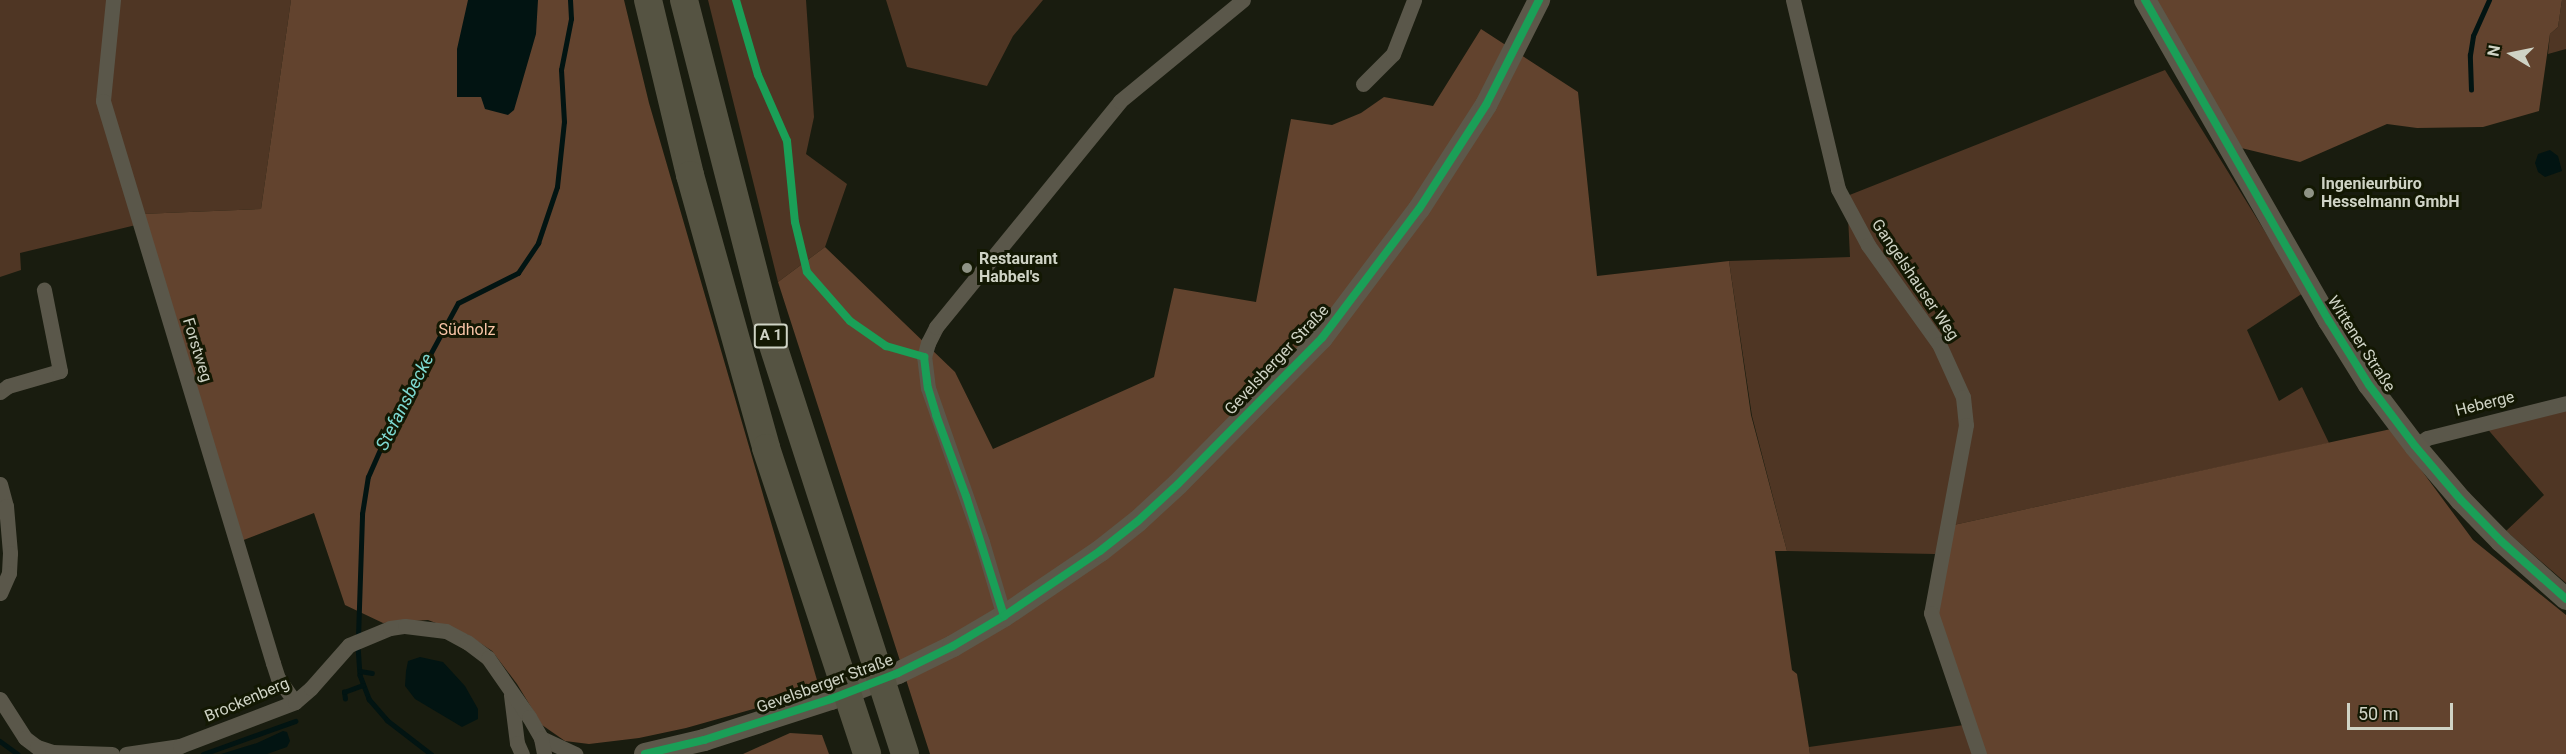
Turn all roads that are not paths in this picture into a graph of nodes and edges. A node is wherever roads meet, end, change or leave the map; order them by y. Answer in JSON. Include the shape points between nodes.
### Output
{"nodes":[{"id":1,"x":113,"y":0,"type":"edge"},
{"id":2,"x":648,"y":0,"type":"edge"},
{"id":3,"x":684,"y":0,"type":"edge"},
{"id":4,"x":1243,"y":0,"type":"edge"},
{"id":5,"x":1413,"y":0,"type":"edge"},
{"id":6,"x":1539,"y":0,"type":"edge"},
{"id":7,"x":1793,"y":0,"type":"edge"},
{"id":8,"x":2145,"y":0,"type":"edge"},
{"id":9,"x":1363,"y":84,"type":"dead end"},
{"id":10,"x":44,"y":290,"type":"dead end"},
{"id":11,"x":0,"y":392,"type":"edge"},
{"id":12,"x":2566,"y":403,"type":"edge"},
{"id":13,"x":2415,"y":446,"type":"junction"},
{"id":14,"x":0,"y":484,"type":"edge"},
{"id":15,"x":0,"y":593,"type":"edge"},
{"id":16,"x":2566,"y":599,"type":"edge"},
{"id":17,"x":1004,"y":616,"type":"junction"},
{"id":18,"x":511,"y":692,"type":"junction"},
{"id":19,"x":0,"y":699,"type":"edge"},
{"id":20,"x":294,"y":702,"type":"junction"},
{"id":21,"x":541,"y":738,"type":"junction"},
{"id":22,"x":111,"y":754,"type":"edge"},
{"id":23,"x":126,"y":754,"type":"edge"},
{"id":24,"x":522,"y":754,"type":"edge"},
{"id":25,"x":544,"y":754,"type":"edge"},
{"id":26,"x":575,"y":754,"type":"edge"},
{"id":27,"x":645,"y":754,"type":"edge"},
{"id":28,"x":867,"y":754,"type":"edge"},
{"id":29,"x":905,"y":754,"type":"edge"},
{"id":30,"x":1979,"y":754,"type":"edge"}],
"edges":[{"from":1,"to":20,"type":"street","name":"Forstweg","via":[[103,101],[273,663]]},
{"from":2,"to":28,"type":"highway","number":"A 1","via":[[724,301],[766,448]]},
{"from":3,"to":29,"type":"highway","number":"A 1","via":[[771,336]]},
{"from":4,"to":17,"type":"street","via":[[1120,102],[936,327],[928,343],[924,357],[928,388]]},
{"from":5,"to":9,"type":"street","via":[[1393,54]]},
{"from":6,"to":17,"type":"main road","name":"Gevelsberger Straße","via":[[1486,105],[1419,209],[1322,338],[1138,521]]},
{"from":7,"to":30,"type":"street","name":"Gangelshauser Weg","via":[[1838,189],[1868,245],[1939,344],[1963,397],[1966,425],[1931,613]]},
{"from":8,"to":13,"type":"main road","name":"Wittener Straße","via":[[2349,355]]},
{"from":10,"to":11,"type":"street","via":[[60,370]]},
{"from":12,"to":13,"type":"street","name":"Heberge","via":[[2427,438]]},
{"from":13,"to":16,"type":"main road","name":"Wittener Straße","via":[[2501,541]]},
{"from":14,"to":15,"type":"street","via":[[10,553],[9,573]]},
{"from":17,"to":27,"type":"main road","name":"Gevelsberger Straße","via":[[898,673],[831,699],[704,740]]},
{"from":18,"to":20,"type":"street","name":"Brockenberg","via":[[488,658],[467,642],[446,632],[405,626],[366,636],[349,645]]},
{"from":18,"to":21,"type":"street","name":"Brockenberg"},
{"from":18,"to":24,"type":"street","name":"Brockenberg","via":[[517,743]]},
{"from":19,"to":22,"type":"street","via":[[25,738],[37,747],[52,752]]},
{"from":20,"to":23,"type":"street","name":"Brockenberg","via":[[180,746]]},
{"from":21,"to":25,"type":"street","name":"Brockenberg"},
{"from":21,"to":26,"type":"street"}]}
